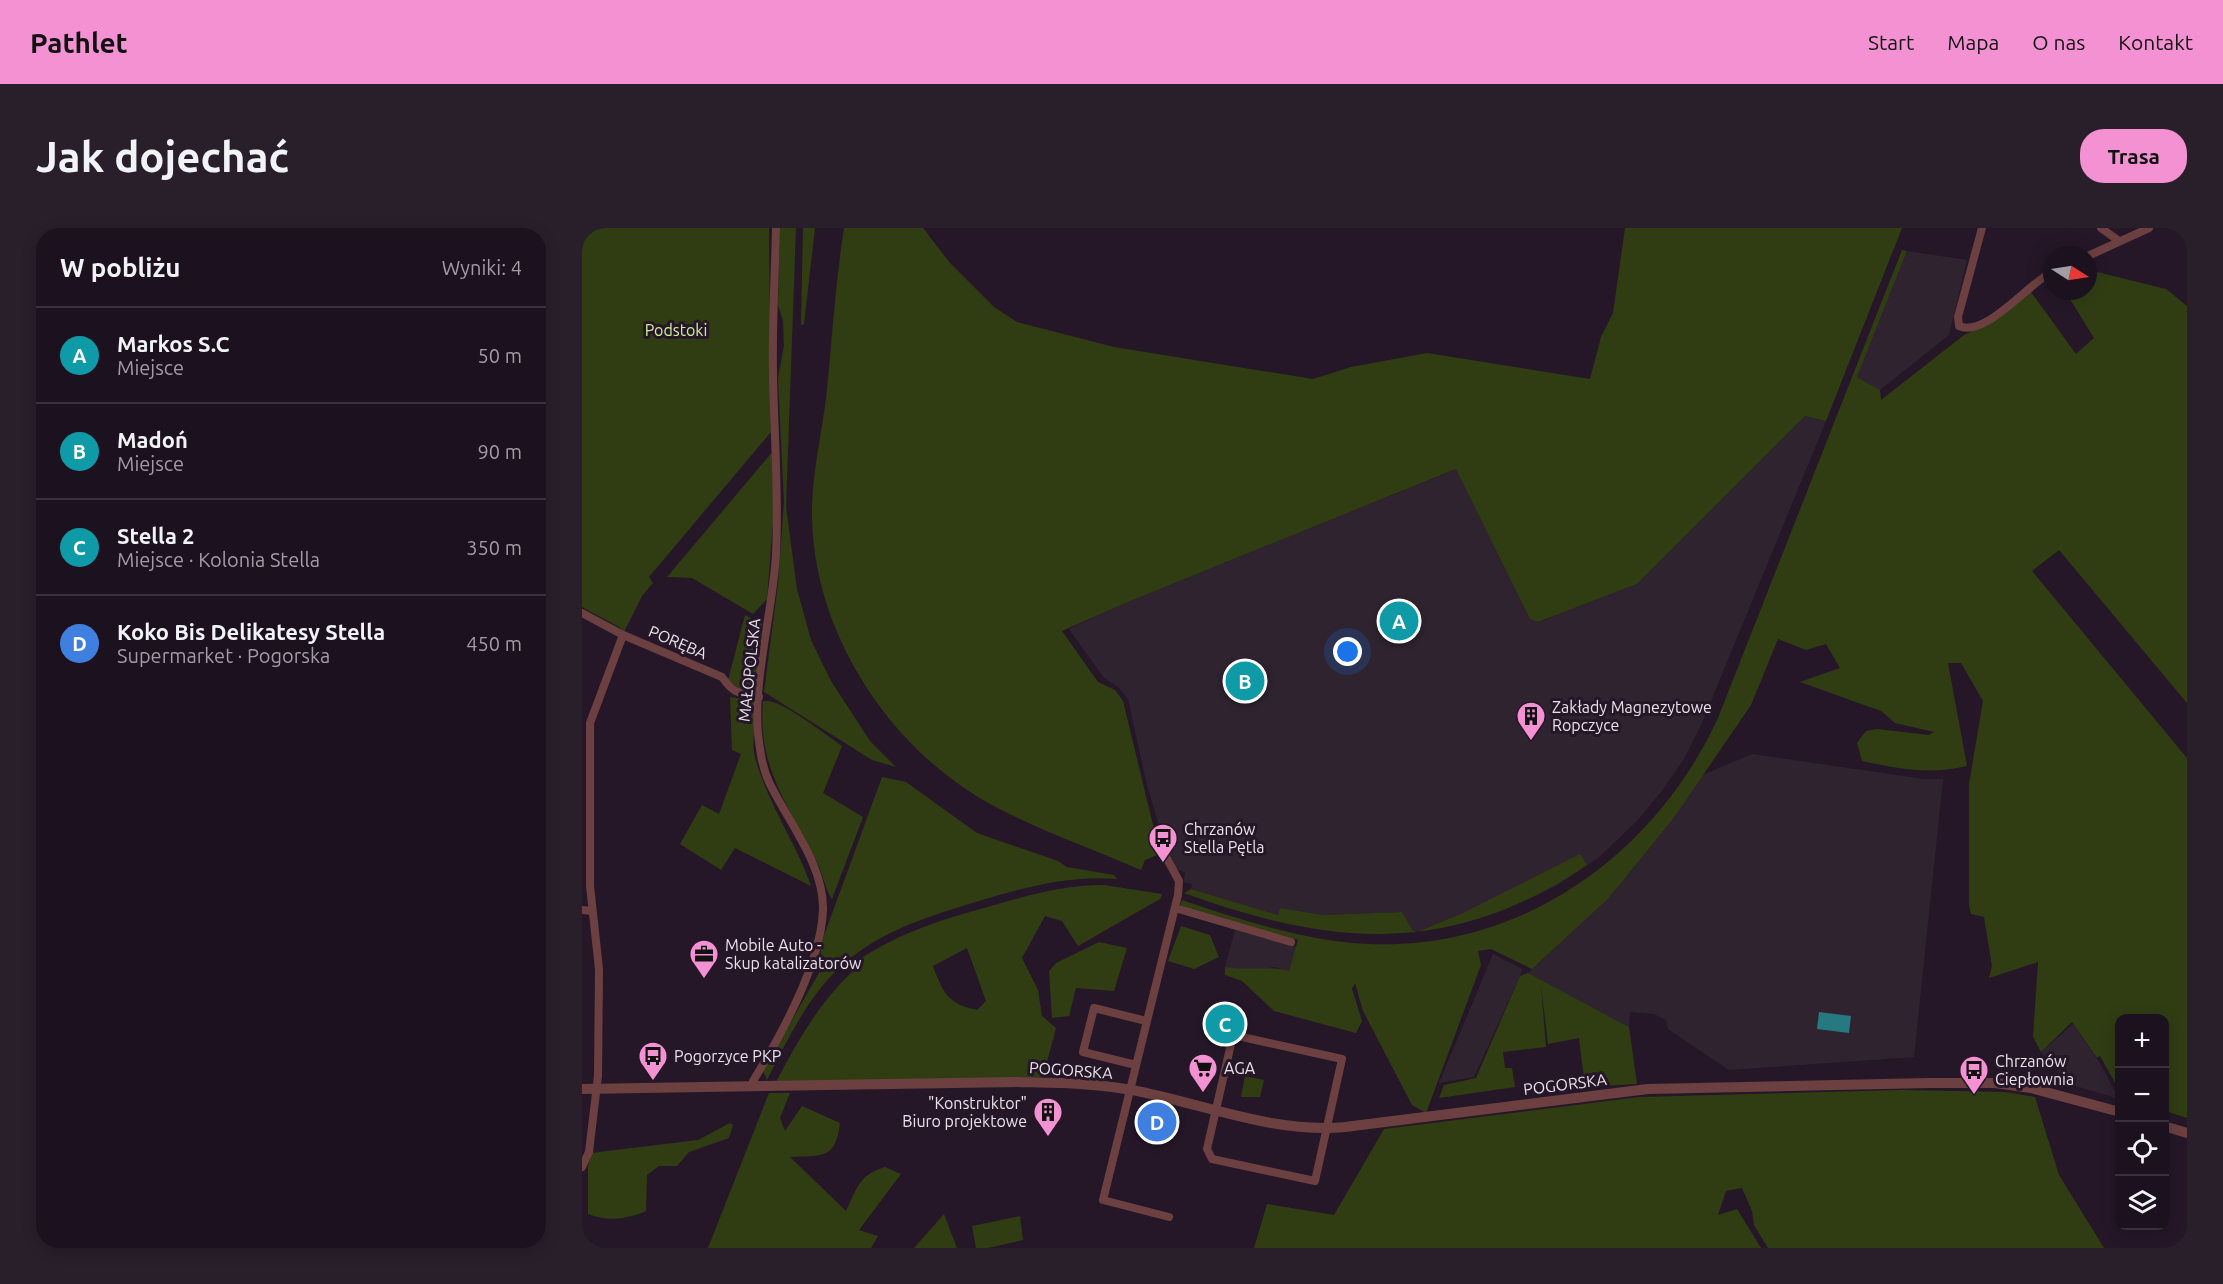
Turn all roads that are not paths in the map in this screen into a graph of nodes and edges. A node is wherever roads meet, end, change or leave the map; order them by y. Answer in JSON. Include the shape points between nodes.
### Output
{"nodes":[{"id":1,"x":776,"y":228,"type":"edge"},
{"id":2,"x":1982,"y":228,"type":"edge"},
{"id":3,"x":2101,"y":228,"type":"edge"},
{"id":4,"x":2149,"y":228,"type":"edge"},
{"id":5,"x":2119,"y":241,"type":"junction"},
{"id":6,"x":2097,"y":252,"type":"edge"},
{"id":7,"x":2043,"y":279,"type":"edge"},
{"id":8,"x":582,"y":613,"type":"edge"},
{"id":9,"x":623,"y":634,"type":"junction"},
{"id":10,"x":759,"y":697,"type":"junction"},
{"id":11,"x":1166,"y":857,"type":"dead end"},
{"id":12,"x":1175,"y":908,"type":"junction"},
{"id":13,"x":582,"y":910,"type":"edge"},
{"id":14,"x":592,"y":911,"type":"junction"},
{"id":15,"x":1291,"y":942,"type":"dead end"},
{"id":16,"x":1146,"y":1022,"type":"junction"},
{"id":17,"x":1136,"y":1065,"type":"junction"},
{"id":18,"x":753,"y":1087,"type":"junction"},
{"id":19,"x":582,"y":1089,"type":"edge"},
{"id":20,"x":595,"y":1089,"type":"junction"},
{"id":21,"x":1131,"y":1090,"type":"junction"},
{"id":22,"x":1217,"y":1109,"type":"junction"},
{"id":23,"x":2115,"y":1111,"type":"edge"},
{"id":24,"x":2169,"y":1128,"type":"edge"},
{"id":25,"x":1326,"y":1129,"type":"junction"},
{"id":26,"x":2187,"y":1133,"type":"edge"},
{"id":27,"x":582,"y":1167,"type":"edge"},
{"id":28,"x":1169,"y":1216,"type":"dead end"}],
"edges":[{"from":1,"to":10,"type":"street","name":"MAŁOPOLSKA","via":[[773,374],[778,503],[775,582]]},
{"from":2,"to":7,"type":"street","via":[[1958,316],[1959,326],[1982,323]]},
{"from":3,"to":5,"type":"street"},
{"from":4,"to":5,"type":"street"},
{"from":5,"to":6,"type":"street"},
{"from":8,"to":9,"type":"street","name":"PORĘBA"},
{"from":9,"to":10,"type":"street","name":"PORĘBA","via":[[722,677],[736,693]]},
{"from":9,"to":14,"type":"street","via":[[590,723]]},
{"from":10,"to":18,"type":"street","name":"MAŁOPOLSKA","via":[[758,730],[766,772],[816,871],[823,913],[805,981]]},
{"from":11,"to":12,"type":"street","via":[[1179,881]]},
{"from":12,"to":15,"type":"street"},
{"from":12,"to":16,"type":"street"},
{"from":13,"to":14,"type":"street"},
{"from":14,"to":20,"type":"street","via":[[599,969]]},
{"from":16,"to":17,"type":"street"},
{"from":16,"to":17,"type":"street","via":[[1094,1008],[1083,1052]]},
{"from":17,"to":21,"type":"street"},
{"from":18,"to":20,"type":"street","name":"POGORSKA"},
{"from":18,"to":21,"type":"street","name":"POGORSKA","via":[[1017,1082]]},
{"from":19,"to":20,"type":"street","name":"POGORSKA"},
{"from":20,"to":27,"type":"street","via":[[589,1152]]},
{"from":21,"to":22,"type":"street","name":"POGORSKA"},
{"from":21,"to":28,"type":"street","via":[[1103,1200]]},
{"from":22,"to":25,"type":"street","name":"POGORSKA","via":[[1307,1129]]},
{"from":22,"to":25,"type":"street","via":[[1207,1149],[1212,1159],[1315,1181]]},
{"from":22,"to":25,"type":"street","via":[[1233,1035],[1342,1059]]},
{"from":23,"to":25,"type":"street","name":"POGORSKA","via":[[2045,1090],[1995,1083],[1942,1082],[1648,1089]]},
{"from":24,"to":26,"type":"street"}]}
